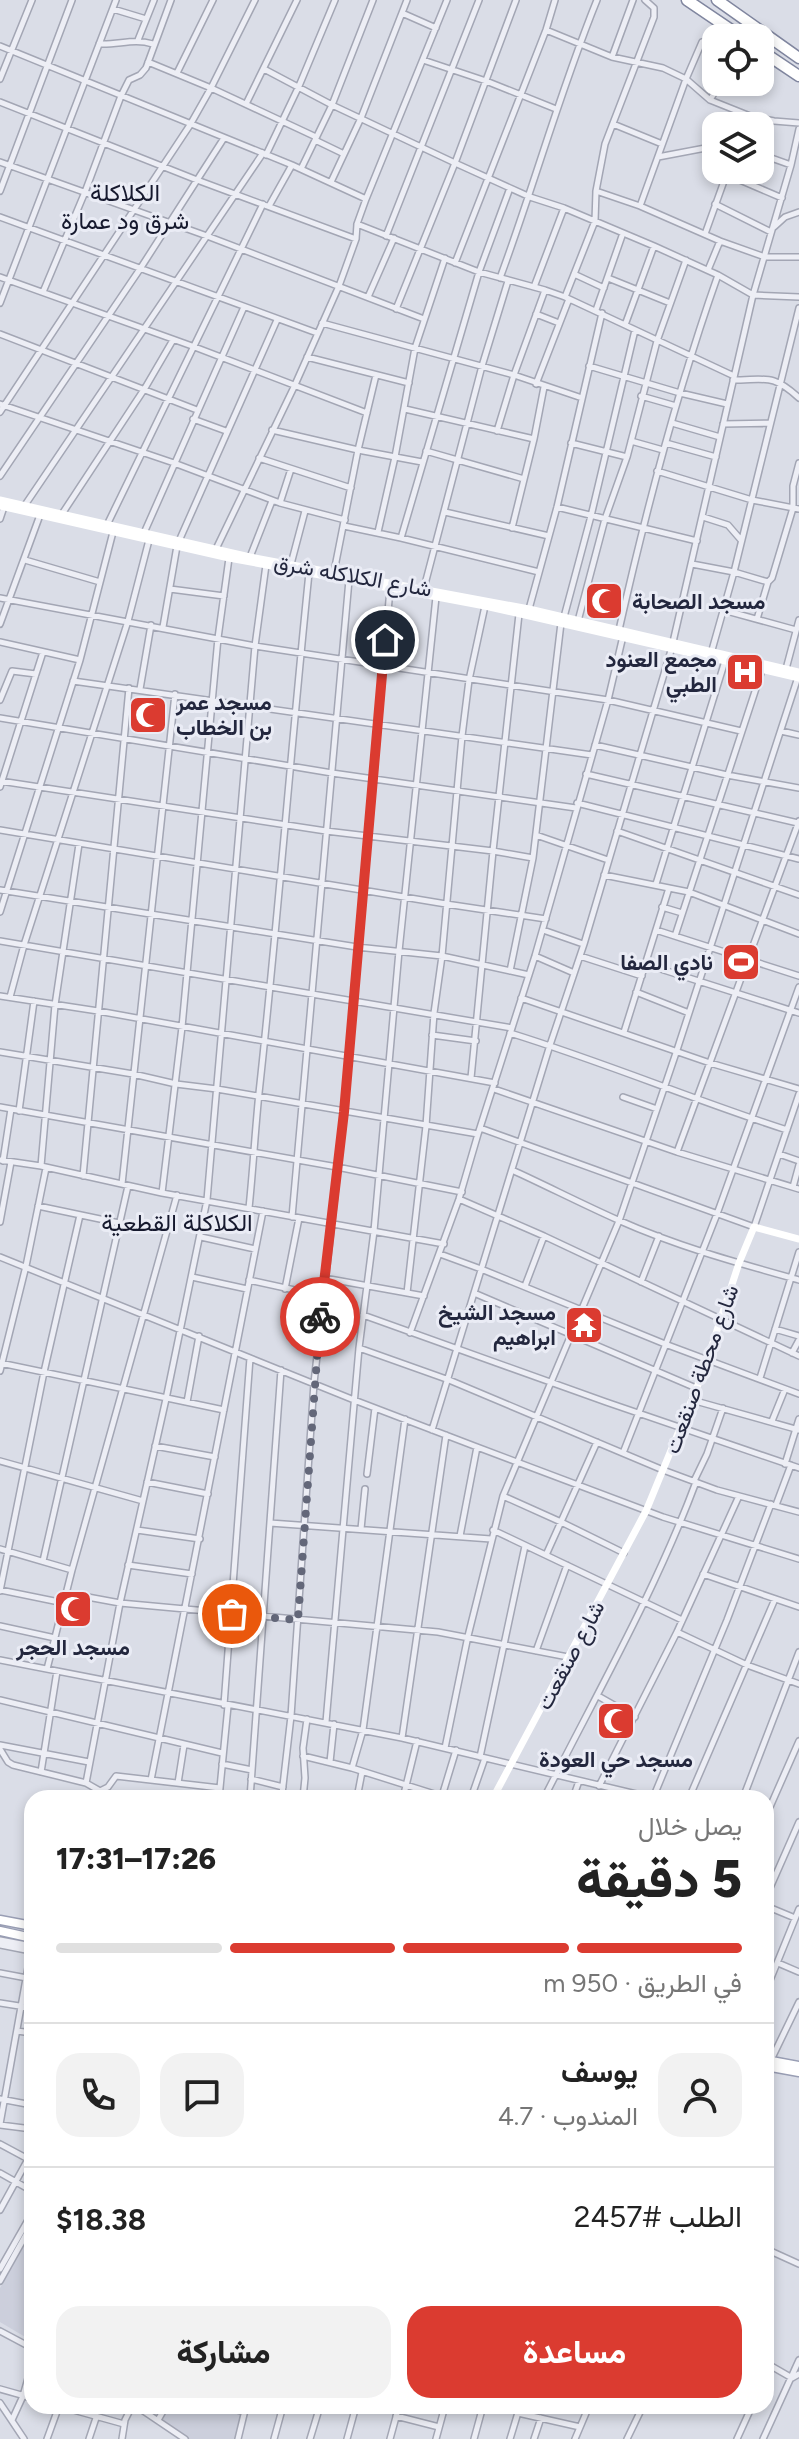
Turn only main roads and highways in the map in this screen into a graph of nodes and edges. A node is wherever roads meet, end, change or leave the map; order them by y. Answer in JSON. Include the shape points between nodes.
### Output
{"nodes":[{"id":1,"x":687,"y":0,"type":"edge"},
{"id":2,"x":717,"y":0,"type":"edge"},
{"id":3,"x":722,"y":24,"type":"edge"},
{"id":4,"x":799,"y":58,"type":"edge"},
{"id":5,"x":774,"y":59,"type":"edge"},
{"id":6,"x":799,"y":76,"type":"edge"},
{"id":7,"x":0,"y":1920,"type":"edge"},
{"id":8,"x":24,"y":1924,"type":"edge"},
{"id":9,"x":0,"y":1931,"type":"edge"},
{"id":10,"x":24,"y":1936,"type":"edge"},
{"id":11,"x":774,"y":2064,"type":"edge"},
{"id":12,"x":799,"y":2069,"type":"edge"}],
"edges":[{"from":1,"to":3,"type":"highway"},
{"from":2,"to":4,"type":"highway"},
{"from":5,"to":6,"type":"highway"},
{"from":7,"to":8,"type":"main road"},
{"from":9,"to":10,"type":"main road"},
{"from":11,"to":12,"type":"main road"}]}
